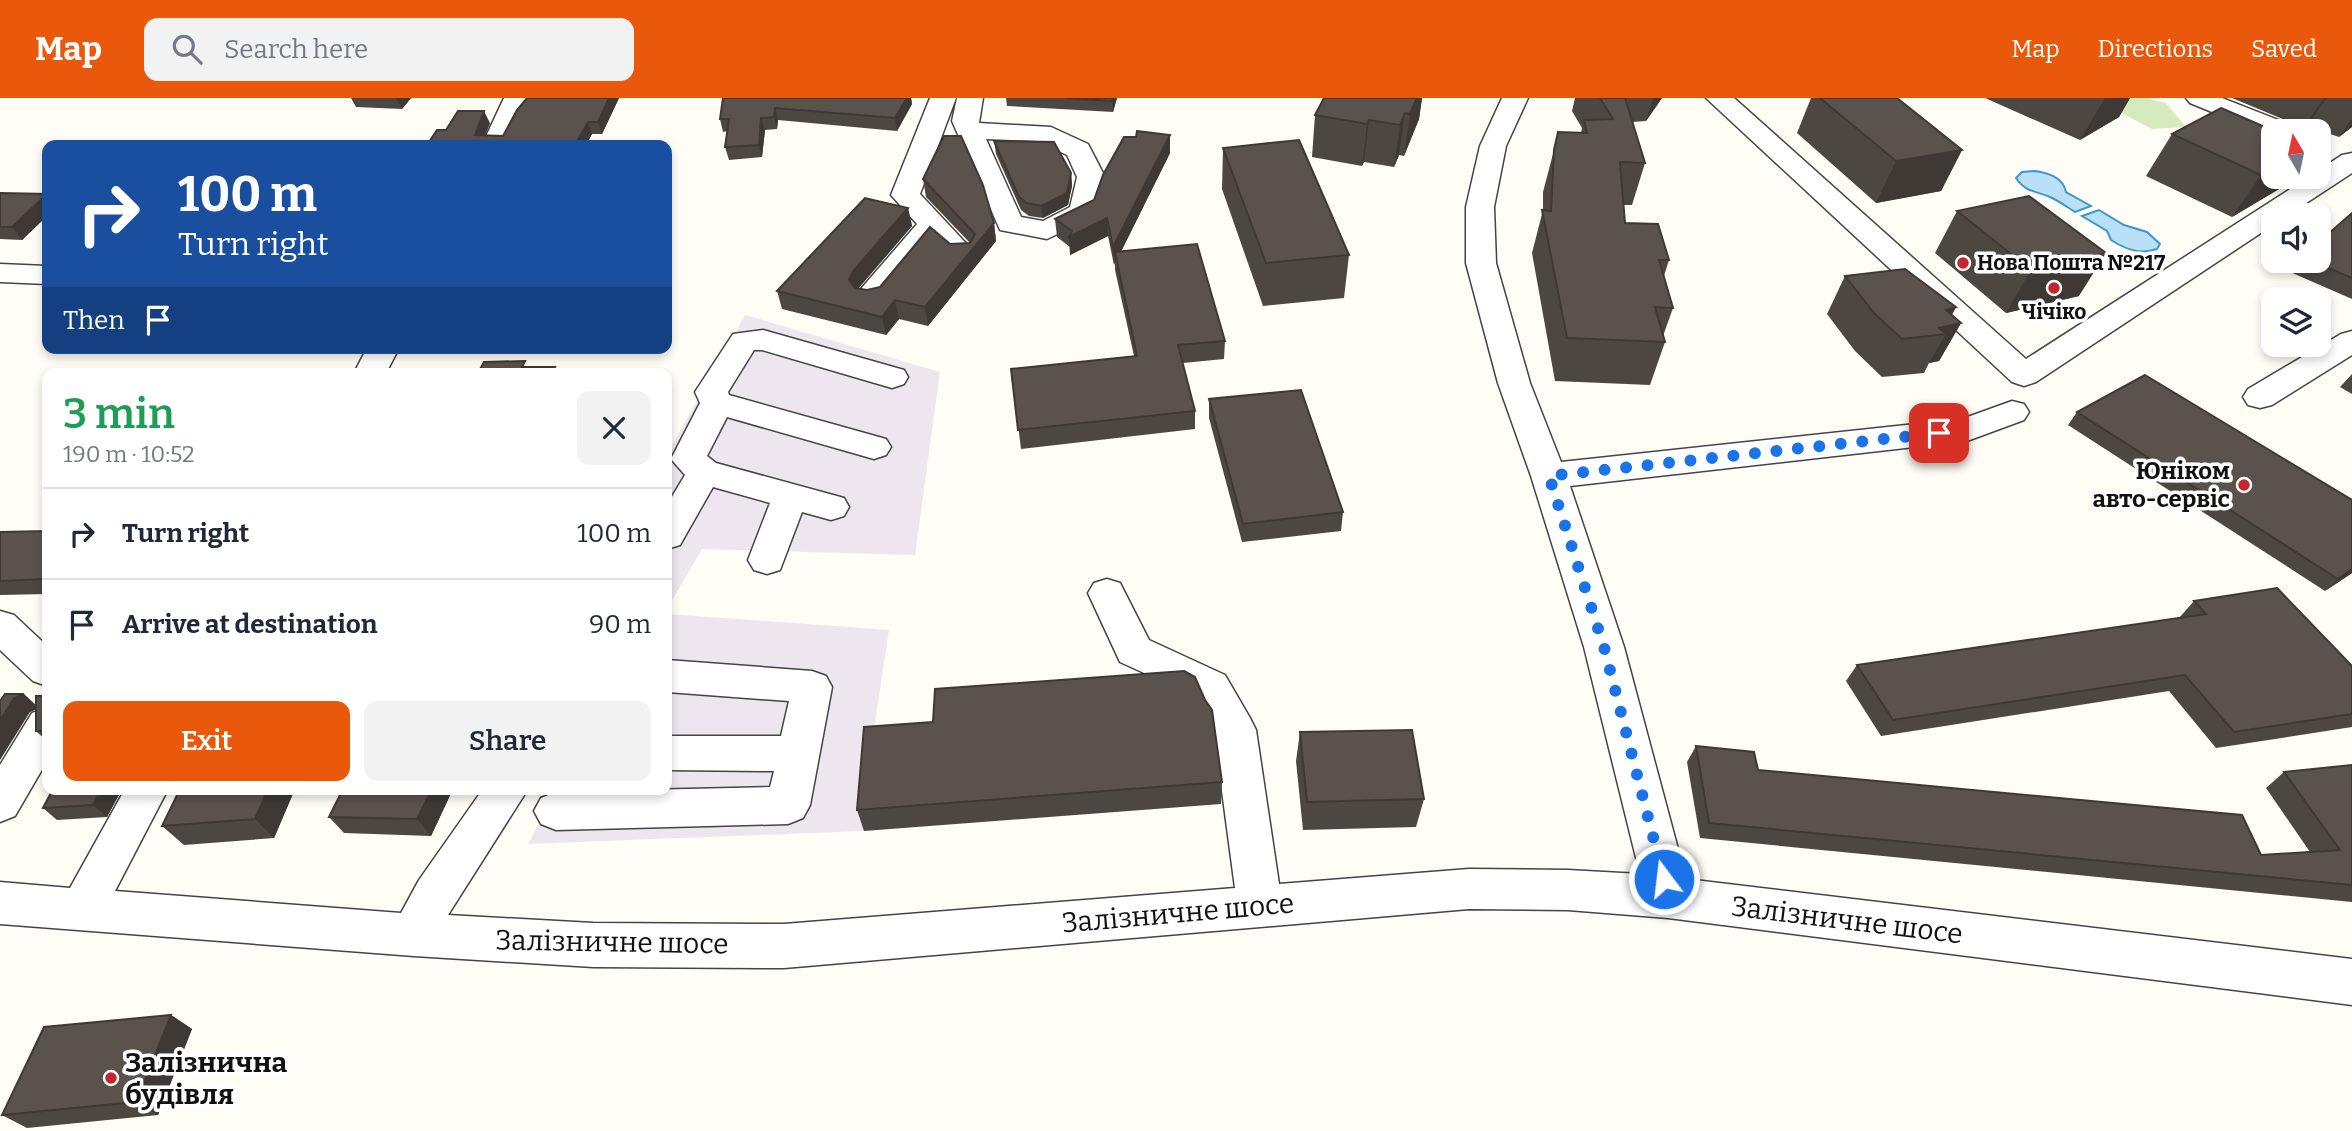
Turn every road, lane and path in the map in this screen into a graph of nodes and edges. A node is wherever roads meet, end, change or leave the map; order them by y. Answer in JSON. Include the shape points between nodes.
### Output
{"nodes":[{"id":1,"x":517,"y":98,"type":"edge"},
{"id":2,"x":943,"y":98,"type":"edge"},
{"id":3,"x":971,"y":98,"type":"edge"},
{"id":4,"x":1515,"y":98,"type":"edge"},
{"id":5,"x":1719,"y":98,"type":"edge"},
{"id":6,"x":2199,"y":98,"type":"edge"},
{"id":7,"x":2261,"y":123,"type":"edge"},
{"id":8,"x":970,"y":131,"type":"junction"},
{"id":9,"x":497,"y":140,"type":"edge"},
{"id":10,"x":2345,"y":150,"type":"edge"},
{"id":11,"x":932,"y":224,"type":"junction"},
{"id":12,"x":961,"y":254,"type":"edge"},
{"id":13,"x":0,"y":274,"type":"edge"},
{"id":14,"x":42,"y":275,"type":"edge"},
{"id":15,"x":871,"y":297,"type":"edge"},
{"id":16,"x":2352,"y":341,"type":"edge"},
{"id":17,"x":892,"y":377,"type":"dead end"},
{"id":18,"x":2260,"y":397,"type":"dead end"},
{"id":19,"x":718,"y":403,"type":"junction"},
{"id":20,"x":2012,"y":412,"type":"dead end"},
{"id":21,"x":874,"y":447,"type":"dead end"},
{"id":22,"x":704,"y":472,"type":"junction"},
{"id":23,"x":1549,"y":476,"type":"junction"},
{"id":24,"x":790,"y":496,"type":"junction"},
{"id":25,"x":831,"y":507,"type":"dead end"},
{"id":26,"x":672,"y":527,"type":"edge"},
{"id":27,"x":767,"y":560,"type":"dead end"},
{"id":28,"x":1107,"y":593,"type":"dead end"},
{"id":29,"x":0,"y":626,"type":"edge"},
{"id":30,"x":42,"y":665,"type":"edge"},
{"id":31,"x":672,"y":676,"type":"edge"},
{"id":32,"x":42,"y":733,"type":"edge"},
{"id":33,"x":672,"y":753,"type":"edge"},
{"id":34,"x":798,"y":754,"type":"junction"},
{"id":35,"x":144,"y":795,"type":"edge"},
{"id":36,"x":503,"y":795,"type":"edge"},
{"id":37,"x":0,"y":803,"type":"edge"},
{"id":38,"x":556,"y":811,"type":"dead end"},
{"id":39,"x":1668,"y":897,"type":"junction"},
{"id":40,"x":0,"y":903,"type":"edge"},
{"id":41,"x":1260,"y":906,"type":"junction"},
{"id":42,"x":82,"y":909,"type":"junction"},
{"id":43,"x":414,"y":935,"type":"junction"},
{"id":44,"x":2352,"y":982,"type":"edge"}],
"edges":[{"from":1,"to":9,"type":"street"},
{"from":2,"to":11,"type":"street","via":[[905,195]]},
{"from":3,"to":8,"type":"street","via":[[965,121]]},
{"from":4,"to":23,"type":"street","via":[[1493,146],[1480,207],[1481,262],[1514,383]]},
{"from":5,"to":10,"type":"street","via":[[2024,375]]},
{"from":6,"to":7,"type":"street"},
{"from":8,"to":8,"type":"street","via":[[1010,224],[1047,230],[1083,211],[1091,177],[1078,150],[1042,133]]},
{"from":11,"to":12,"type":"street"},
{"from":11,"to":15,"type":"street"},
{"from":13,"to":14,"type":"street"},
{"from":16,"to":18,"type":"street"},
{"from":17,"to":19,"type":"street","via":[[763,340],[744,341],[711,392]]},
{"from":19,"to":21,"type":"street"},
{"from":19,"to":22,"type":"street","via":[[688,459]]},
{"from":20,"to":23,"type":"street","via":[[1967,430]]},
{"from":22,"to":24,"type":"street"},
{"from":22,"to":26,"type":"street"},
{"from":23,"to":39,"type":"street","via":[[1604,647]]},
{"from":24,"to":25,"type":"street"},
{"from":24,"to":27,"type":"street"},
{"from":28,"to":41,"type":"street","via":[[1134,651],[1211,686],[1235,730]]},
{"from":29,"to":30,"type":"street"},
{"from":31,"to":34,"type":"street","via":[[812,687]]},
{"from":32,"to":37,"type":"street"},
{"from":33,"to":34,"type":"street"},
{"from":34,"to":38,"type":"street","via":[[788,805]]},
{"from":35,"to":42,"type":"street"},
{"from":36,"to":43,"type":"street","via":[[435,895]]},
{"from":39,"to":41,"type":"street","name":"Залізничне шосе","via":[[1469,889]]},
{"from":39,"to":44,"type":"street","name":"Залізничне шосе"},
{"from":40,"to":42,"type":"street","name":"Залізничне шосе"},
{"from":41,"to":43,"type":"street","name":"Залізничне шосе","via":[[784,946],[593,945]]},
{"from":42,"to":43,"type":"street","name":"Залізничне шосе"}]}
